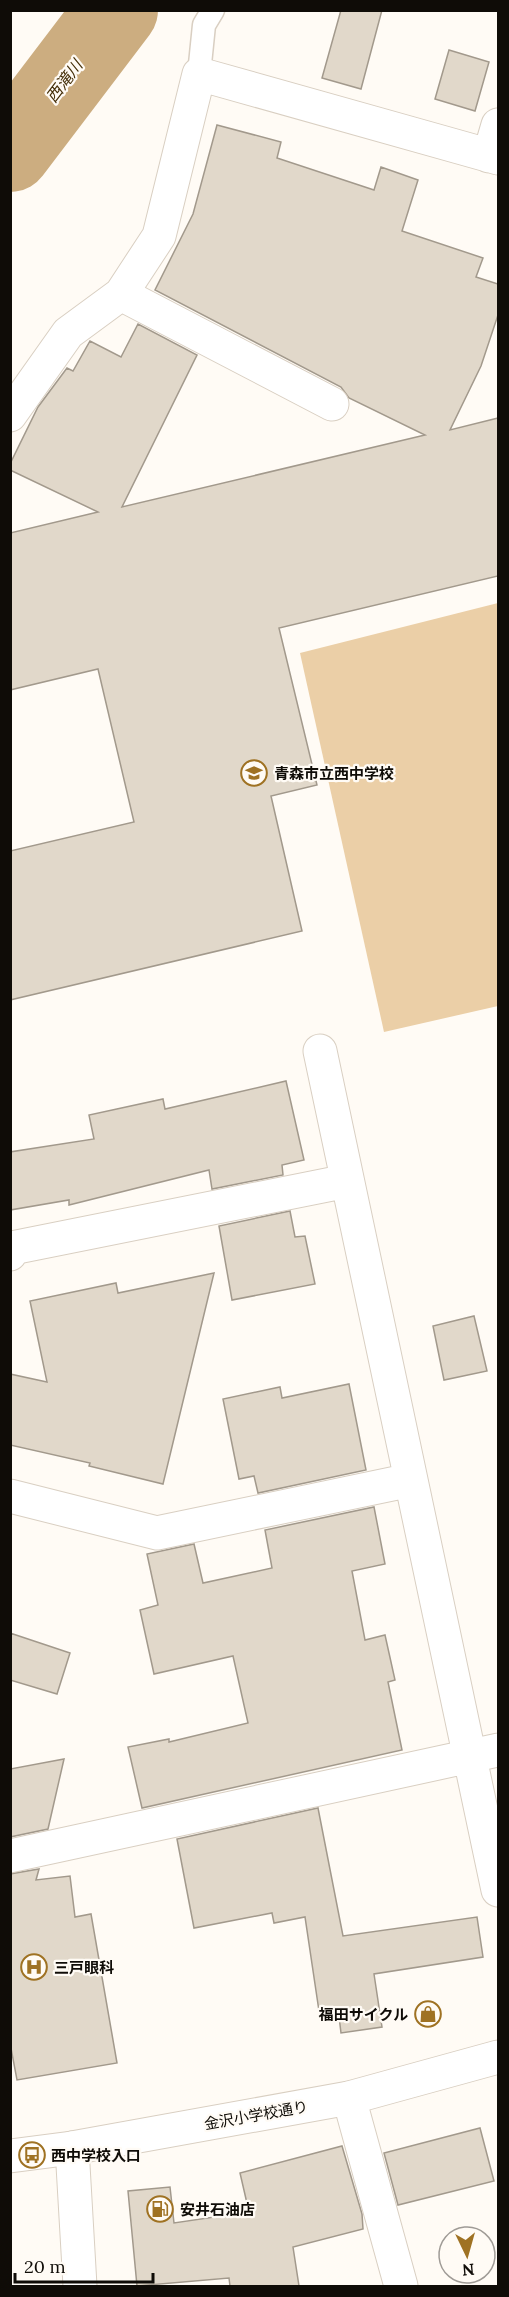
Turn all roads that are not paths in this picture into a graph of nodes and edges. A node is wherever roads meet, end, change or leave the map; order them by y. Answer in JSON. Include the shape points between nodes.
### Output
{"nodes":[{"id":1,"x":213,"y":10,"type":"edge"},
{"id":2,"x":199,"y":74,"type":"junction"},
{"id":3,"x":495,"y":146,"type":"edge"},
{"id":4,"x":121,"y":294,"type":"junction"},
{"id":5,"x":332,"y":404,"type":"dead end"},
{"id":6,"x":10,"y":415,"type":"edge"},
{"id":7,"x":320,"y":1051,"type":"dead end"},
{"id":8,"x":347,"y":1181,"type":"junction"},
{"id":9,"x":10,"y":1254,"type":"edge"},
{"id":10,"x":411,"y":1480,"type":"junction"},
{"id":11,"x":10,"y":1496,"type":"edge"},
{"id":12,"x":484,"y":1753,"type":"edge"},
{"id":13,"x":10,"y":1856,"type":"edge"},
{"id":14,"x":498,"y":1890,"type":"edge"},
{"id":15,"x":498,"y":2056,"type":"edge"},
{"id":16,"x":349,"y":2098,"type":"junction"},
{"id":17,"x":72,"y":2148,"type":"junction"},
{"id":18,"x":10,"y":2156,"type":"edge"},
{"id":19,"x":80,"y":2286,"type":"edge"},
{"id":20,"x":401,"y":2286,"type":"edge"}],
"edges":[{"from":1,"to":2,"type":"lane","via":[[204,25]]},
{"from":2,"to":3,"type":"street"},
{"from":2,"to":4,"type":"street","via":[[159,236]]},
{"from":4,"to":5,"type":"street"},
{"from":4,"to":6,"type":"street","via":[[68,333]]},
{"from":7,"to":8,"type":"street"},
{"from":8,"to":9,"type":"street","via":[[12,1248]]},
{"from":8,"to":10,"type":"street"},
{"from":10,"to":11,"type":"street","via":[[157,1533]]},
{"from":10,"to":12,"type":"street"},
{"from":12,"to":13,"type":"street"},
{"from":12,"to":14,"type":"street"},
{"from":15,"to":16,"type":"street","name":"金沢小学校通り"},
{"from":16,"to":17,"type":"street","name":"金沢小学校通り"},
{"from":16,"to":20,"type":"street"},
{"from":17,"to":18,"type":"street","name":"金沢小学校通り"},
{"from":17,"to":19,"type":"street"}]}
